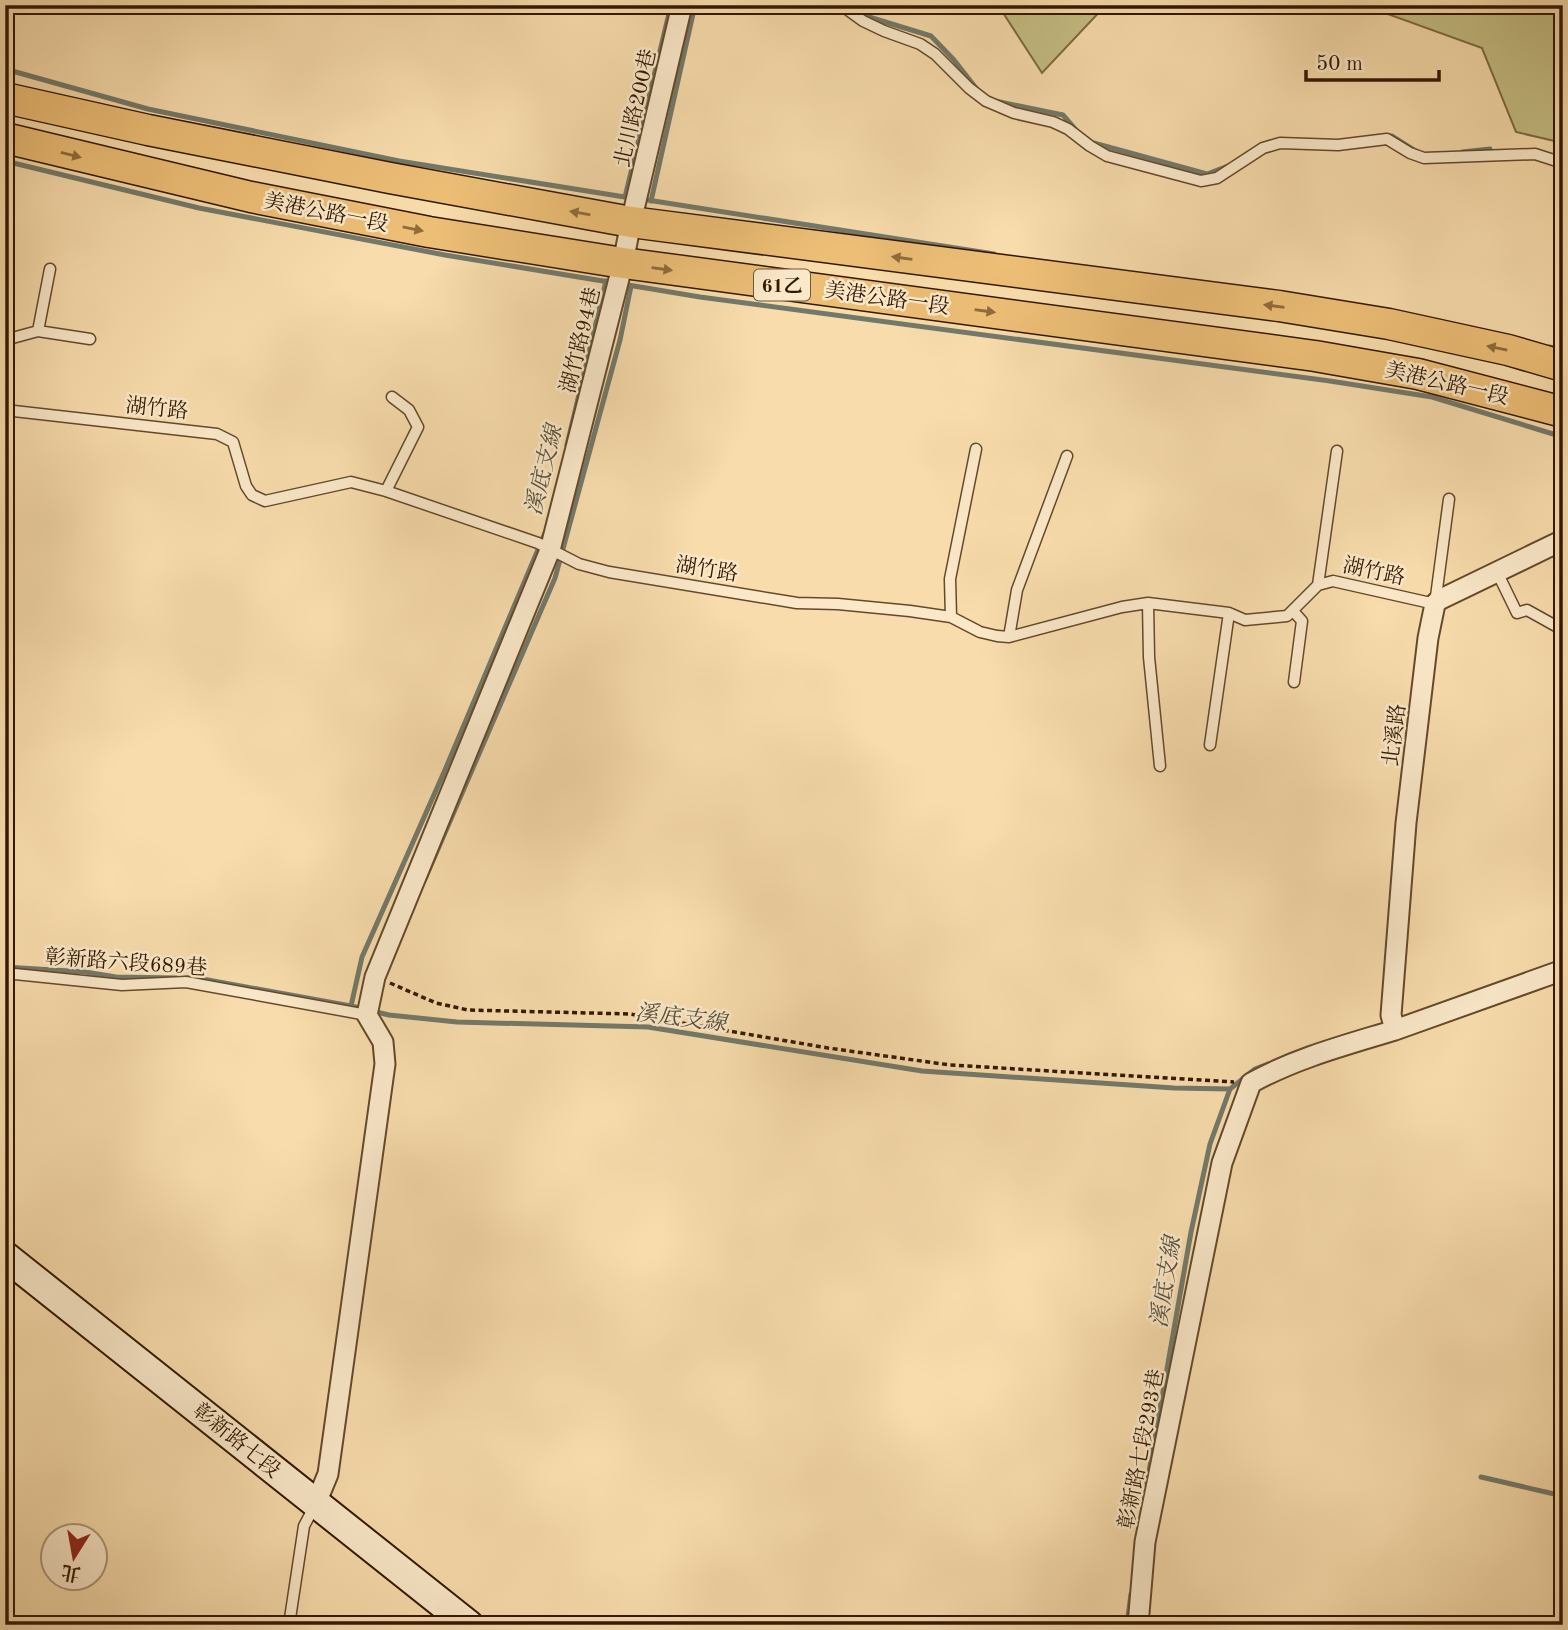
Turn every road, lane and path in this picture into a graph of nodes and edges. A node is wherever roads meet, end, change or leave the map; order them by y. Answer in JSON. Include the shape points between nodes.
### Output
{"nodes":[{"id":1,"x":682,"y":5,"type":"edge"},
{"id":2,"x":841,"y":5,"type":"edge"},
{"id":3,"x":5,"y":98,"type":"edge"},
{"id":4,"x":5,"y":138,"type":"edge"},
{"id":5,"x":1563,"y":163,"type":"edge"},
{"id":6,"x":631,"y":222,"type":"junction"},
{"id":7,"x":623,"y":264,"type":"junction"},
{"id":8,"x":50,"y":268,"type":"dead end"},
{"id":9,"x":38,"y":331,"type":"junction"},
{"id":10,"x":5,"y":340,"type":"edge"},
{"id":11,"x":90,"y":340,"type":"dead end"},
{"id":12,"x":1563,"y":366,"type":"edge"},
{"id":13,"x":392,"y":397,"type":"dead end"},
{"id":14,"x":5,"y":410,"type":"edge"},
{"id":15,"x":1563,"y":412,"type":"edge"},
{"id":16,"x":976,"y":449,"type":"dead end"},
{"id":17,"x":1337,"y":451,"type":"dead end"},
{"id":18,"x":1067,"y":456,"type":"dead end"},
{"id":19,"x":386,"y":491,"type":"junction"},
{"id":20,"x":1449,"y":499,"type":"dead end"},
{"id":21,"x":1563,"y":540,"type":"edge"},
{"id":22,"x":550,"y":550,"type":"junction"},
{"id":23,"x":1497,"y":572,"type":"junction"},
{"id":24,"x":1318,"y":585,"type":"junction"},
{"id":25,"x":1148,"y":603,"type":"junction"},
{"id":26,"x":1435,"y":604,"type":"junction"},
{"id":27,"x":1293,"y":611,"type":"junction"},
{"id":28,"x":1229,"y":613,"type":"junction"},
{"id":29,"x":951,"y":617,"type":"junction"},
{"id":30,"x":1563,"y":630,"type":"edge"},
{"id":31,"x":1009,"y":636,"type":"junction"},
{"id":32,"x":1294,"y":682,"type":"dead end"},
{"id":33,"x":1210,"y":745,"type":"dead end"},
{"id":34,"x":1160,"y":766,"type":"dead end"},
{"id":35,"x":1563,"y":970,"type":"edge"},
{"id":36,"x":5,"y":973,"type":"edge"},
{"id":37,"x":375,"y":977,"type":"junction"},
{"id":38,"x":368,"y":1015,"type":"junction"},
{"id":39,"x":1393,"y":1023,"type":"junction"},
{"id":40,"x":1251,"y":1083,"type":"junction"},
{"id":41,"x":5,"y":1256,"type":"edge"},
{"id":42,"x":316,"y":1503,"type":"junction"},
{"id":43,"x":289,"y":1625,"type":"edge"},
{"id":44,"x":469,"y":1625,"type":"edge"},
{"id":45,"x":1138,"y":1625,"type":"edge"}],
"edges":[{"from":1,"to":6,"type":"street","name":"北川路200巷"},
{"from":2,"to":5,"type":"lane","via":[[884,31],[920,44],[986,100],[1014,113],[1054,122],[1107,156],[1201,181],[1217,178],[1263,148],[1280,143],[1338,145],[1387,139],[1424,158],[1535,155]]},
{"from":6,"to":3,"type":"main road","name":"美港公路一段","number":"61乙","one_way":true,"via":[[390,178]]},
{"from":4,"to":7,"type":"main road","name":"美港公路一段","number":"61乙","one_way":true,"via":[[251,197]]},
{"from":6,"to":7,"type":"street","name":"湖竹路94巷"},
{"from":12,"to":6,"type":"main road","name":"美港公路一段","number":"61乙","one_way":true,"via":[[1389,324],[1279,306]]},
{"from":7,"to":15,"type":"main road","name":"美港公路一段","number":"61乙","one_way":true,"via":[[1315,356],[1418,374]]},
{"from":7,"to":22,"type":"street","name":"湖竹路94巷"},
{"from":8,"to":9,"type":"lane"},
{"from":9,"to":10,"type":"lane"},
{"from":9,"to":11,"type":"lane"},
{"from":13,"to":19,"type":"lane","via":[[409,410],[418,427]]},
{"from":14,"to":19,"type":"lane","name":"湖竹路","via":[[217,434],[233,442],[246,486],[265,501],[351,482]]},
{"from":16,"to":29,"type":"lane","via":[[950,579]]},
{"from":17,"to":24,"type":"lane"},
{"from":18,"to":31,"type":"lane","via":[[1017,590]]},
{"from":19,"to":22,"type":"lane","name":"湖竹路"},
{"from":20,"to":26,"type":"lane"},
{"from":21,"to":23,"type":"street"},
{"from":22,"to":29,"type":"lane","name":"湖竹路","via":[[579,564],[622,574],[797,603]]},
{"from":22,"to":37,"type":"street","name":"湖竹路94巷"},
{"from":23,"to":26,"type":"street"},
{"from":23,"to":30,"type":"lane","via":[[1517,613],[1527,610]]},
{"from":24,"to":26,"type":"lane","name":"湖竹路","via":[[1333,581]]},
{"from":24,"to":27,"type":"lane","name":"湖竹路"},
{"from":25,"to":28,"type":"lane","name":"湖竹路"},
{"from":25,"to":31,"type":"lane","name":"湖竹路"},
{"from":25,"to":34,"type":"lane"},
{"from":26,"to":39,"type":"street","name":"北溪路","via":[[1406,823]]},
{"from":27,"to":28,"type":"lane","name":"湖竹路","via":[[1287,616],[1245,620]]},
{"from":27,"to":32,"type":"lane","via":[[1302,621]]},
{"from":28,"to":33,"type":"lane"},
{"from":29,"to":31,"type":"lane","name":"湖竹路","via":[[980,632]]},
{"from":35,"to":39,"type":"street"},
{"from":36,"to":38,"type":"lane","name":"彰新路六段689巷","via":[[122,985],[186,982]]},
{"from":37,"to":38,"type":"street","name":"湖竹路94巷"},
{"from":37,"to":40,"type":"path","via":[[436,1003],[468,1010],[630,1014],[950,1065]]},
{"from":38,"to":42,"type":"street","via":[[383,1042],[385,1064],[328,1474]]},
{"from":39,"to":40,"type":"street"},
{"from":40,"to":45,"type":"street","name":"彰新路七段293巷","via":[[1222,1163],[1145,1542]]},
{"from":41,"to":42,"type":"street","name":"彰新路七段"},
{"from":42,"to":43,"type":"lane","via":[[304,1526]]},
{"from":42,"to":44,"type":"street","name":"彰新路七段"}]}
